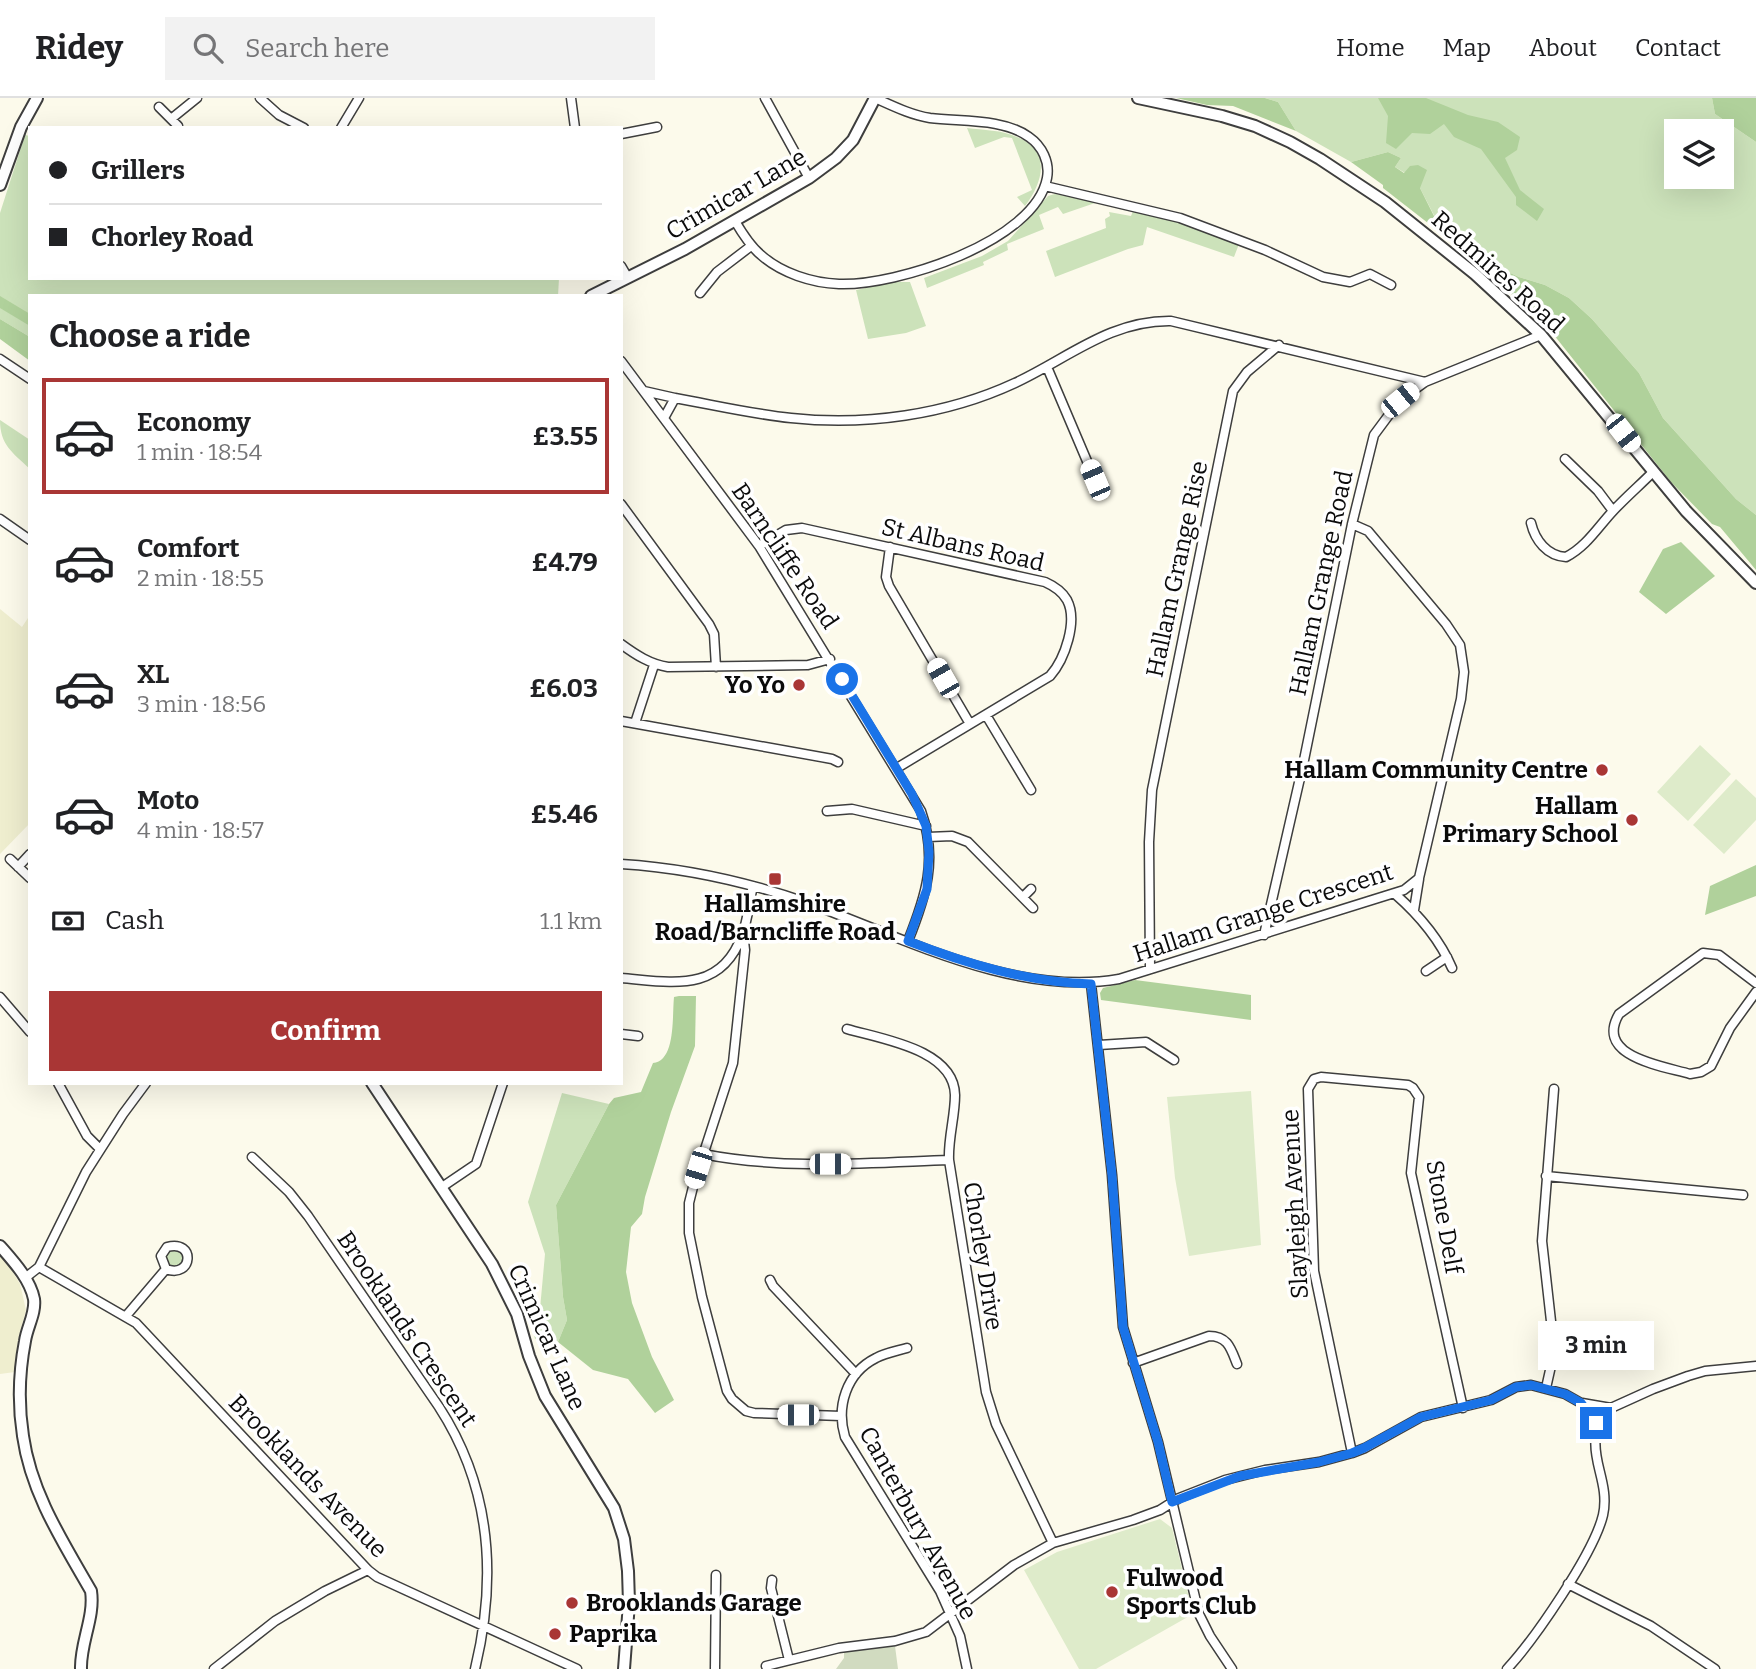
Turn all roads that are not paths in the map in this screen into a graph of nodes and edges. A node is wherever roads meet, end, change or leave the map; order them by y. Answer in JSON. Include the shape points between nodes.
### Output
{"nodes":[{"id":1,"x":37,"y":98,"type":"edge"},
{"id":2,"x":197,"y":98,"type":"edge"},
{"id":3,"x":260,"y":98,"type":"edge"},
{"id":4,"x":359,"y":98,"type":"edge"},
{"id":5,"x":571,"y":98,"type":"edge"},
{"id":6,"x":765,"y":98,"type":"edge"},
{"id":7,"x":875,"y":98,"type":"edge"},
{"id":8,"x":1139,"y":98,"type":"edge"},
{"id":9,"x":159,"y":107,"type":"dead end"},
{"id":10,"x":171,"y":119,"type":"junction"},
{"id":11,"x":178,"y":126,"type":"dead end"},
{"id":12,"x":300,"y":126,"type":"edge"},
{"id":13,"x":342,"y":126,"type":"edge"},
{"id":14,"x":575,"y":126,"type":"edge"},
{"id":15,"x":657,"y":127,"type":"dead end"},
{"id":16,"x":623,"y":134,"type":"edge"},
{"id":17,"x":809,"y":178,"type":"junction"},
{"id":18,"x":0,"y":186,"type":"edge"},
{"id":19,"x":1045,"y":186,"type":"junction"},
{"id":20,"x":734,"y":221,"type":"junction"},
{"id":21,"x":751,"y":246,"type":"junction"},
{"id":22,"x":623,"y":269,"type":"edge"},
{"id":23,"x":628,"y":278,"type":"junction"},
{"id":24,"x":1391,"y":285,"type":"dead end"},
{"id":25,"x":700,"y":293,"type":"dead end"},
{"id":26,"x":595,"y":294,"type":"edge"},
{"id":27,"x":1541,"y":335,"type":"junction"},
{"id":28,"x":1279,"y":345,"type":"junction"},
{"id":29,"x":0,"y":359,"type":"edge"},
{"id":30,"x":623,"y":364,"type":"edge"},
{"id":31,"x":1046,"y":367,"type":"junction"},
{"id":32,"x":28,"y":378,"type":"edge"},
{"id":33,"x":1425,"y":382,"type":"junction"},
{"id":34,"x":643,"y":391,"type":"junction"},
{"id":35,"x":675,"y":398,"type":"junction"},
{"id":36,"x":664,"y":418,"type":"junction"},
{"id":37,"x":1565,"y":459,"type":"dead end"},
{"id":38,"x":1654,"y":472,"type":"junction"},
{"id":39,"x":1095,"y":480,"type":"dead end"},
{"id":40,"x":623,"y":507,"type":"edge"},
{"id":41,"x":1613,"y":511,"type":"junction"},
{"id":42,"x":0,"y":519,"type":"edge"},
{"id":43,"x":1531,"y":523,"type":"dead end"},
{"id":44,"x":1352,"y":524,"type":"junction"},
{"id":45,"x":28,"y":539,"type":"edge"},
{"id":46,"x":760,"y":545,"type":"junction"},
{"id":47,"x":890,"y":547,"type":"junction"},
{"id":48,"x":1756,"y":583,"type":"edge"},
{"id":49,"x":623,"y":645,"type":"edge"},
{"id":50,"x":830,"y":659,"type":"junction"},
{"id":51,"x":654,"y":664,"type":"junction"},
{"id":52,"x":716,"y":667,"type":"junction"},
{"id":53,"x":986,"y":715,"type":"junction"},
{"id":54,"x":623,"y":721,"type":"edge"},
{"id":55,"x":635,"y":723,"type":"junction"},
{"id":56,"x":970,"y":724,"type":"junction"},
{"id":57,"x":838,"y":762,"type":"dead end"},
{"id":58,"x":897,"y":768,"type":"junction"},
{"id":59,"x":1031,"y":790,"type":"dead end"},
{"id":60,"x":827,"y":811,"type":"dead end"},
{"id":61,"x":926,"y":826,"type":"junction"},
{"id":62,"x":928,"y":837,"type":"junction"},
{"id":63,"x":28,"y":856,"type":"edge"},
{"id":64,"x":10,"y":859,"type":"dead end"},
{"id":65,"x":623,"y":864,"type":"edge"},
{"id":66,"x":18,"y":867,"type":"junction"},
{"id":67,"x":28,"y":876,"type":"edge"},
{"id":68,"x":1419,"y":878,"type":"junction"},
{"id":69,"x":752,"y":886,"type":"junction"},
{"id":70,"x":1031,"y":889,"type":"dead end"},
{"id":71,"x":1395,"y":894,"type":"junction"},
{"id":72,"x":1023,"y":897,"type":"junction"},
{"id":73,"x":1033,"y":908,"type":"dead end"},
{"id":74,"x":1414,"y":910,"type":"junction"},
{"id":75,"x":743,"y":933,"type":"junction"},
{"id":76,"x":1264,"y":935,"type":"junction"},
{"id":77,"x":908,"y":941,"type":"junction"},
{"id":78,"x":735,"y":951,"type":"junction"},
{"id":79,"x":1447,"y":957,"type":"junction"},
{"id":80,"x":744,"y":961,"type":"junction"},
{"id":81,"x":1452,"y":968,"type":"dead end"},
{"id":82,"x":1150,"y":969,"type":"junction"},
{"id":83,"x":1426,"y":971,"type":"dead end"},
{"id":84,"x":623,"y":978,"type":"edge"},
{"id":85,"x":1756,"y":983,"type":"edge"},
{"id":86,"x":1091,"y":984,"type":"junction"},
{"id":87,"x":1756,"y":992,"type":"edge"},
{"id":88,"x":0,"y":997,"type":"edge"},
{"id":89,"x":847,"y":1029,"type":"dead end"},
{"id":90,"x":28,"y":1030,"type":"edge"},
{"id":91,"x":623,"y":1034,"type":"edge"},
{"id":92,"x":638,"y":1036,"type":"dead end"},
{"id":93,"x":1099,"y":1045,"type":"junction"},
{"id":94,"x":1174,"y":1060,"type":"dead end"},
{"id":95,"x":1358,"y":1080,"type":"joint"},
{"id":96,"x":59,"y":1085,"type":"edge"},
{"id":97,"x":145,"y":1085,"type":"edge"},
{"id":98,"x":373,"y":1085,"type":"edge"},
{"id":99,"x":502,"y":1085,"type":"edge"},
{"id":100,"x":1554,"y":1090,"type":"dead end"},
{"id":101,"x":100,"y":1149,"type":"junction"},
{"id":102,"x":703,"y":1154,"type":"junction"},
{"id":103,"x":252,"y":1157,"type":"dead end"},
{"id":104,"x":949,"y":1160,"type":"junction"},
{"id":105,"x":1546,"y":1176,"type":"junction"},
{"id":106,"x":442,"y":1187,"type":"junction"},
{"id":107,"x":1744,"y":1195,"type":"dead end"},
{"id":108,"x":0,"y":1246,"type":"edge"},
{"id":109,"x":39,"y":1267,"type":"junction"},
{"id":110,"x":166,"y":1269,"type":"dead end"},
{"id":111,"x":25,"y":1278,"type":"junction"},
{"id":112,"x":770,"y":1280,"type":"dead end"},
{"id":113,"x":126,"y":1315,"type":"junction"},
{"id":114,"x":907,"y":1348,"type":"dead end"},
{"id":115,"x":1133,"y":1363,"type":"junction"},
{"id":116,"x":1237,"y":1364,"type":"dead end"},
{"id":117,"x":1756,"y":1366,"type":"edge"},
{"id":118,"x":856,"y":1374,"type":"junction"},
{"id":119,"x":1546,"y":1388,"type":"junction"},
{"id":120,"x":1581,"y":1403,"type":"junction"},
{"id":121,"x":1463,"y":1408,"type":"junction"},
{"id":122,"x":1611,"y":1408,"type":"junction"},
{"id":123,"x":841,"y":1416,"type":"junction"},
{"id":124,"x":1598,"y":1426,"type":"junction"},
{"id":125,"x":1352,"y":1453,"type":"junction"},
{"id":126,"x":1172,"y":1502,"type":"junction"},
{"id":127,"x":1053,"y":1544,"type":"junction"},
{"id":128,"x":368,"y":1570,"type":"junction"},
{"id":129,"x":716,"y":1575,"type":"dead end"},
{"id":130,"x":772,"y":1580,"type":"dead end"},
{"id":131,"x":1567,"y":1584,"type":"junction"},
{"id":132,"x":952,"y":1614,"type":"junction"},
{"id":133,"x":484,"y":1626,"type":"junction"},
{"id":134,"x":789,"y":1660,"type":"junction"},
{"id":135,"x":766,"y":1666,"type":"dead end"},
{"id":136,"x":81,"y":1669,"type":"edge"},
{"id":137,"x":214,"y":1669,"type":"edge"},
{"id":138,"x":475,"y":1669,"type":"edge"},
{"id":139,"x":577,"y":1669,"type":"edge"},
{"id":140,"x":624,"y":1669,"type":"edge"},
{"id":141,"x":715,"y":1669,"type":"edge"},
{"id":142,"x":967,"y":1669,"type":"edge"},
{"id":143,"x":1232,"y":1669,"type":"edge"},
{"id":144,"x":1507,"y":1669,"type":"edge"},
{"id":145,"x":1715,"y":1669,"type":"edge"}],
"edges":[{"from":1,"to":18,"type":"street","via":[[21,127]]},
{"from":2,"to":10,"type":"street"},
{"from":3,"to":12,"type":"street"},
{"from":4,"to":13,"type":"street"},
{"from":5,"to":14,"type":"street"},
{"from":6,"to":17,"type":"street"},
{"from":7,"to":17,"type":"street","name":"Crimicar Lane","via":[[853,140]]},
{"from":7,"to":19,"type":"street","via":[[918,115],[1019,131],[1042,149],[1048,167]]},
{"from":8,"to":27,"type":"street","name":"Redmires Road","via":[[1255,125],[1320,159],[1385,202]]},
{"from":9,"to":10,"type":"street"},
{"from":10,"to":11,"type":"street"},
{"from":15,"to":16,"type":"street"},
{"from":17,"to":20,"type":"street","name":"Crimicar Lane"},
{"from":19,"to":21,"type":"street","via":[[1032,206],[1001,235],[943,262],[877,281],[814,281],[772,264]]},
{"from":19,"to":24,"type":"street","via":[[1180,218],[1323,277],[1350,282],[1370,274]]},
{"from":20,"to":21,"type":"street"},
{"from":20,"to":23,"type":"street","name":"Crimicar Lane"},
{"from":21,"to":25,"type":"street","via":[[717,272]]},
{"from":22,"to":23,"type":"street"},
{"from":23,"to":26,"type":"street","name":"Crimicar Lane"},
{"from":27,"to":33,"type":"street","name":"Hallam Grange Road"},
{"from":27,"to":38,"type":"street","name":"Redmires Road"},
{"from":28,"to":31,"type":"street","via":[[1154,320],[1100,336]]},
{"from":28,"to":33,"type":"street"},
{"from":28,"to":82,"type":"street","name":"Hallam Grange Rise","via":[[1238,382],[1230,404],[1152,790]]},
{"from":29,"to":32,"type":"street"},
{"from":30,"to":34,"type":"street","name":"Barncliffe Road"},
{"from":31,"to":35,"type":"street","via":[[957,404],[868,420],[791,418]]},
{"from":31,"to":39,"type":"street"},
{"from":33,"to":44,"type":"street","name":"Hallam Grange Road","via":[[1400,400],[1374,435]]},
{"from":34,"to":35,"type":"street"},
{"from":34,"to":36,"type":"street","name":"Barncliffe Road"},
{"from":35,"to":36,"type":"street"},
{"from":36,"to":46,"type":"street","name":"Barncliffe Road"},
{"from":37,"to":41,"type":"street"},
{"from":38,"to":41,"type":"street"},
{"from":38,"to":48,"type":"street","name":"Redmires Road"},
{"from":40,"to":52,"type":"street","via":[[709,624]]},
{"from":41,"to":43,"type":"street","via":[[1566,557],[1537,541]]},
{"from":42,"to":45,"type":"street"},
{"from":44,"to":68,"type":"street","name":"Hallam Grange Crescent","via":[[1377,541],[1455,635],[1464,657],[1461,699]]},
{"from":44,"to":76,"type":"street","name":"Hallam Grange Road"},
{"from":46,"to":47,"type":"street","name":"St Albans Road","via":[[793,528]]},
{"from":46,"to":50,"type":"street","name":"Barncliffe Road"},
{"from":47,"to":53,"type":"street","name":"St Albans Road","via":[[1045,582],[1067,600],[1069,631],[1055,670]]},
{"from":47,"to":56,"type":"street","via":[[889,586]]},
{"from":49,"to":51,"type":"street"},
{"from":50,"to":52,"type":"street","via":[[808,665]]},
{"from":50,"to":58,"type":"street","name":"Barncliffe Road"},
{"from":51,"to":52,"type":"street"},
{"from":51,"to":55,"type":"street"},
{"from":53,"to":56,"type":"street","name":"St Albans Road"},
{"from":53,"to":59,"type":"street"},
{"from":54,"to":55,"type":"street"},
{"from":55,"to":57,"type":"street"},
{"from":56,"to":58,"type":"street","name":"St Albans Road"},
{"from":58,"to":61,"type":"street","name":"Barncliffe Road"},
{"from":60,"to":61,"type":"street","via":[[852,809]]},
{"from":61,"to":62,"type":"street","name":"Barncliffe Road"},
{"from":62,"to":72,"type":"street","via":[[952,836],[968,842]]},
{"from":62,"to":77,"type":"street","name":"Barncliffe Road","via":[[927,889]]},
{"from":63,"to":66,"type":"street"},
{"from":64,"to":66,"type":"street"},
{"from":65,"to":69,"type":"street","name":"Hallam Grange Crescent"},
{"from":66,"to":67,"type":"street"},
{"from":68,"to":71,"type":"street","name":"Hallam Grange Crescent"},
{"from":68,"to":74,"type":"street"},
{"from":69,"to":75,"type":"street"},
{"from":69,"to":77,"type":"street","name":"Hallam Grange Crescent"},
{"from":70,"to":72,"type":"street"},
{"from":71,"to":74,"type":"street"},
{"from":71,"to":76,"type":"street","name":"Hallam Grange Crescent"},
{"from":72,"to":73,"type":"street"},
{"from":74,"to":79,"type":"street"},
{"from":75,"to":78,"type":"street"},
{"from":75,"to":80,"type":"street"},
{"from":76,"to":82,"type":"street","name":"Hallam Grange Crescent"},
{"from":77,"to":86,"type":"street","name":"Hallam Grange Crescent","via":[[1017,975]]},
{"from":78,"to":80,"type":"street"},
{"from":78,"to":84,"type":"street","via":[[707,978],[670,982]]},
{"from":79,"to":81,"type":"street"},
{"from":79,"to":83,"type":"street"},
{"from":80,"to":102,"type":"street","via":[[733,1063]]},
{"from":82,"to":86,"type":"street","name":"Hallam Grange Crescent"},
{"from":85,"to":87,"type":"street","via":[[1719,955],[1703,953],[1619,1014],[1614,1026],[1616,1042],[1626,1054],[1690,1074],[1701,1072],[1712,1066],[1730,1028]]},
{"from":86,"to":93,"type":"street"},
{"from":88,"to":90,"type":"street"},
{"from":89,"to":104,"type":"street","name":"Chorley Drive","via":[[921,1052],[945,1070],[955,1096]]},
{"from":91,"to":92,"type":"street"},
{"from":93,"to":94,"type":"street","via":[[1146,1042]]},
{"from":93,"to":115,"type":"street","via":[[1123,1327]]},
{"from":95,"to":121,"type":"street","name":"Stone Delf","via":[[1408,1085],[1419,1097],[1411,1173]]},
{"from":95,"to":125,"type":"street","name":"Slayleigh Avenue","via":[[1321,1077],[1308,1089],[1314,1271]]},
{"from":96,"to":101,"type":"street","via":[[87,1136]]},
{"from":97,"to":101,"type":"street"},
{"from":98,"to":106,"type":"street","name":"Crimicar Lane"},
{"from":99,"to":106,"type":"street","via":[[476,1164]]},
{"from":100,"to":105,"type":"street"},
{"from":101,"to":109,"type":"street"},
{"from":102,"to":104,"type":"street","via":[[785,1164]]},
{"from":102,"to":123,"type":"street","via":[[690,1203],[689,1233],[727,1391],[739,1406],[754,1413]]},
{"from":103,"to":133,"type":"street","name":"Brooklands Crescent","via":[[308,1216],[455,1431],[481,1509],[488,1566]]},
{"from":104,"to":127,"type":"street","name":"Chorley Drive","via":[[990,1408]]},
{"from":105,"to":107,"type":"street"},
{"from":105,"to":119,"type":"street","via":[[1542,1241],[1553,1357]]},
{"from":106,"to":140,"type":"street","name":"Crimicar Lane","via":[[508,1293],[545,1396],[617,1516],[628,1571]]},
{"from":108,"to":111,"type":"street"},
{"from":109,"to":111,"type":"street"},
{"from":109,"to":113,"type":"street","name":"Brooklands Avenue"},
{"from":110,"to":113,"type":"street"},
{"from":111,"to":136,"type":"street","via":[[34,1301],[21,1368],[23,1438],[41,1499],[91,1591]]},
{"from":112,"to":118,"type":"street"},
{"from":113,"to":128,"type":"street","name":"Brooklands Avenue"},
{"from":114,"to":118,"type":"street","via":[[874,1358]]},
{"from":115,"to":116,"type":"street","via":[[1218,1336],[1228,1344]]},
{"from":115,"to":126,"type":"street"},
{"from":117,"to":122,"type":"street","via":[[1705,1371]]},
{"from":118,"to":123,"type":"street","name":"Canterbury Avenue","via":[[845,1392]]},
{"from":119,"to":120,"type":"street"},
{"from":119,"to":121,"type":"street","via":[[1516,1387]]},
{"from":120,"to":122,"type":"street"},
{"from":120,"to":124,"type":"street"},
{"from":121,"to":125,"type":"street","via":[[1421,1417]]},
{"from":122,"to":124,"type":"street"},
{"from":123,"to":132,"type":"street","name":"Canterbury Avenue","via":[[845,1437]]},
{"from":124,"to":131,"type":"street","via":[[1594,1450],[1605,1494],[1604,1510],[1600,1526]]},
{"from":125,"to":126,"type":"street","via":[[1240,1476]]},
{"from":126,"to":127,"type":"street","via":[[1133,1520]]},
{"from":126,"to":143,"type":"street","via":[[1199,1614]]},
{"from":127,"to":132,"type":"street","via":[[1003,1572]]},
{"from":128,"to":133,"type":"street","name":"Brooklands Avenue"},
{"from":128,"to":137,"type":"street","via":[[296,1607]]},
{"from":129,"to":141,"type":"street"},
{"from":130,"to":134,"type":"street"},
{"from":131,"to":144,"type":"street"},
{"from":131,"to":145,"type":"street","via":[[1651,1626]]},
{"from":132,"to":134,"type":"street","via":[[914,1636]]},
{"from":132,"to":142,"type":"street","name":"Canterbury Avenue"},
{"from":133,"to":138,"type":"street","name":"Brooklands Crescent"},
{"from":133,"to":139,"type":"street","name":"Brooklands Avenue"},
{"from":134,"to":135,"type":"street"}]}
